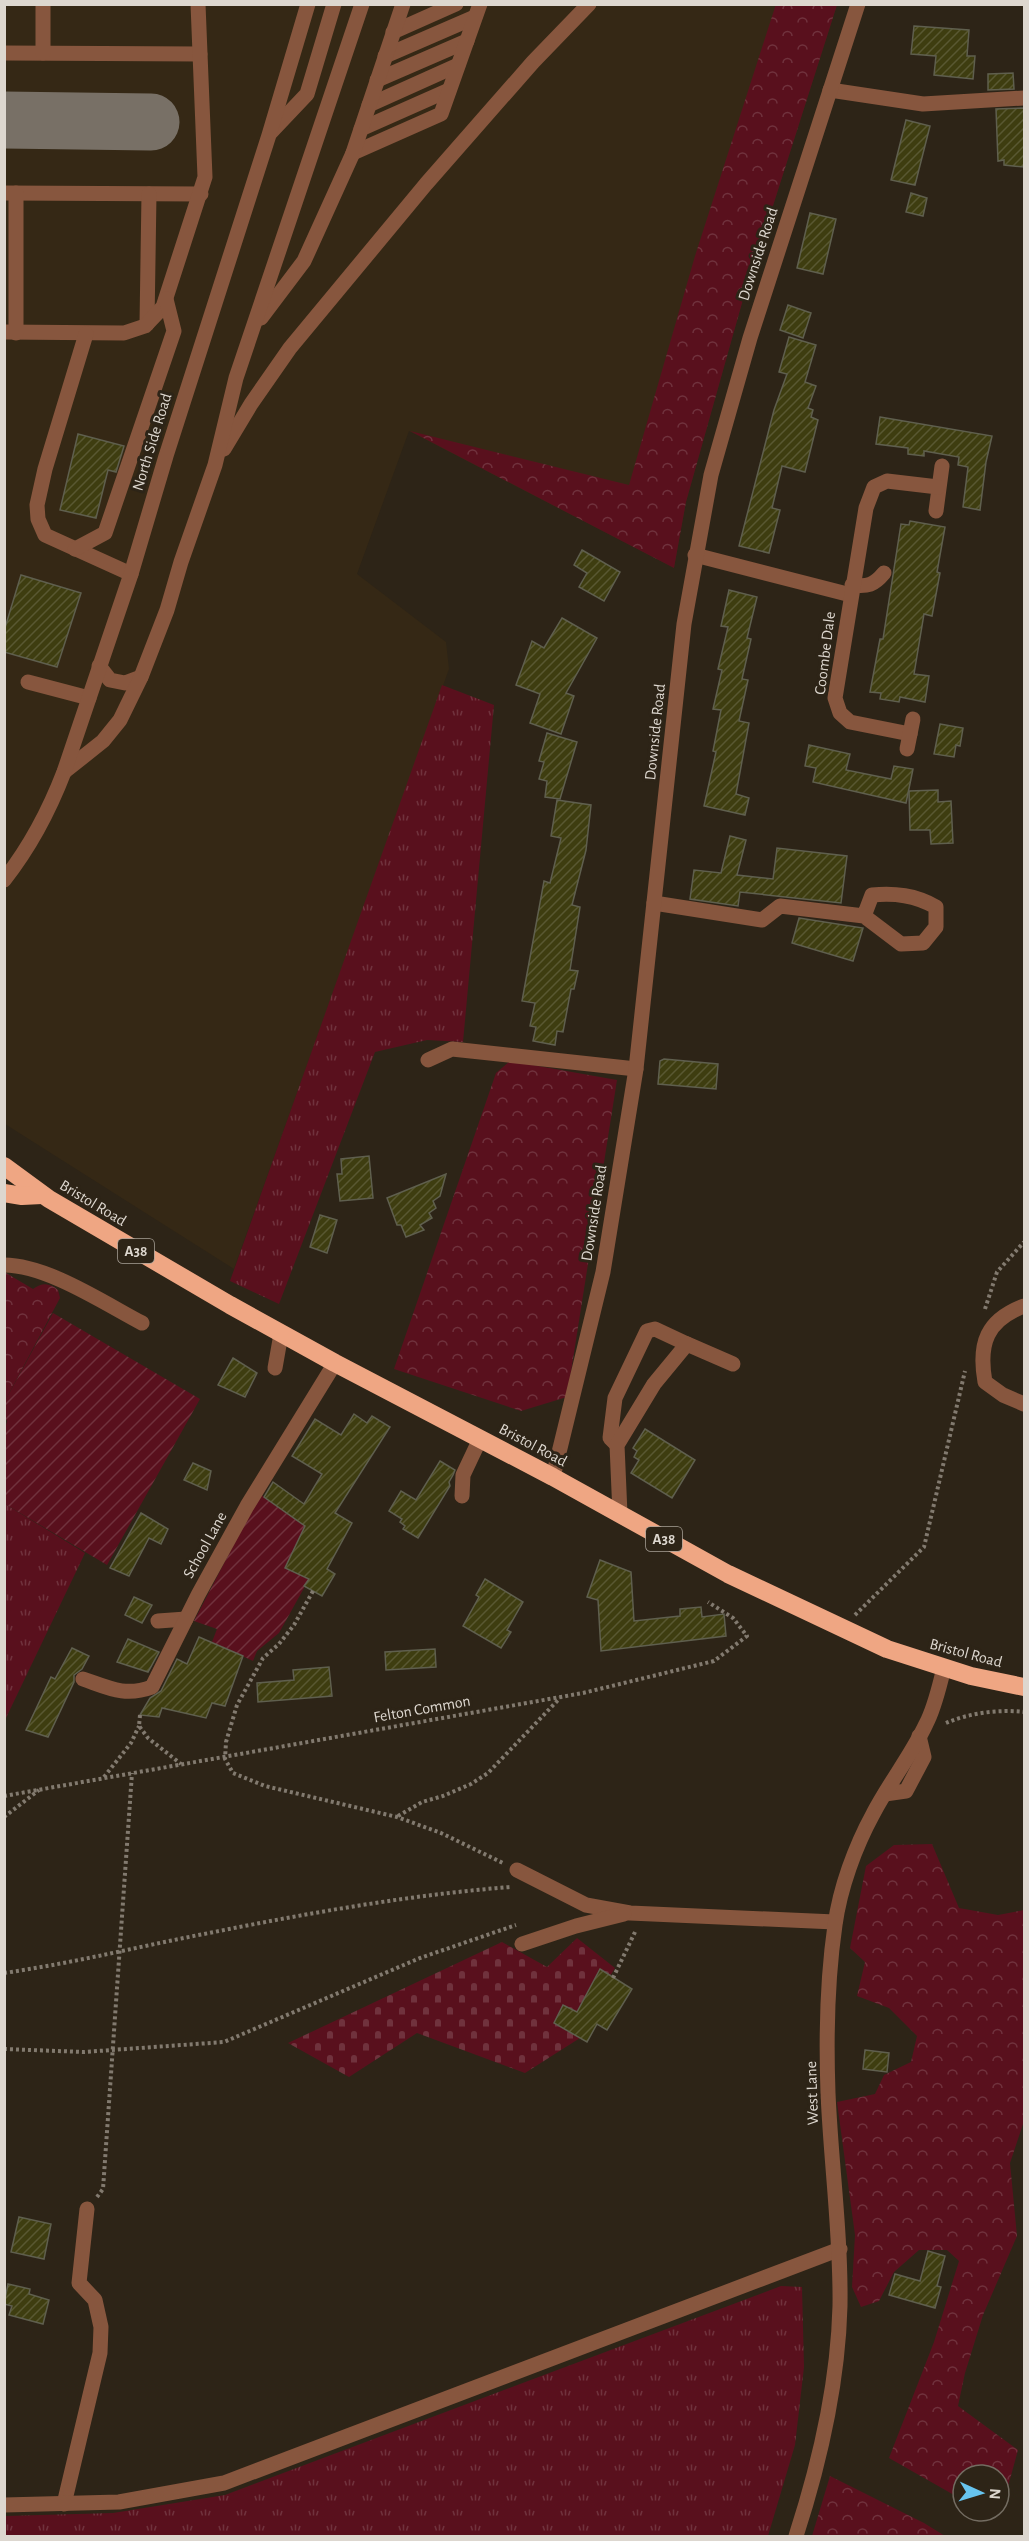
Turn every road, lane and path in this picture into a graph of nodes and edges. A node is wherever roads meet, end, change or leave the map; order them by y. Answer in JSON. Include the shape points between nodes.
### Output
{"nodes":[{"id":1,"x":43,"y":4,"type":"edge"},
{"id":2,"x":198,"y":4,"type":"edge"},
{"id":3,"x":308,"y":4,"type":"edge"},
{"id":4,"x":334,"y":4,"type":"edge"},
{"id":5,"x":362,"y":4,"type":"edge"},
{"id":6,"x":456,"y":4,"type":"edge"},
{"id":7,"x":590,"y":4,"type":"edge"},
{"id":8,"x":858,"y":4,"type":"edge"},
{"id":9,"x":404,"y":6,"type":"edge"},
{"id":10,"x":477,"y":10,"type":"edge"},
{"id":11,"x":302,"y":26,"type":"junction"},
{"id":12,"x":393,"y":32,"type":"junction"},
{"id":13,"x":467,"y":41,"type":"junction"},
{"id":14,"x":4,"y":53,"type":"edge"},
{"id":15,"x":43,"y":53,"type":"junction"},
{"id":16,"x":320,"y":53,"type":"junction"},
{"id":17,"x":200,"y":54,"type":"junction"},
{"id":18,"x":385,"y":56,"type":"junction"},
{"id":19,"x":458,"y":65,"type":"junction"},
{"id":20,"x":377,"y":80,"type":"junction"},
{"id":21,"x":449,"y":90,"type":"junction"},
{"id":22,"x":830,"y":90,"type":"junction"},
{"id":23,"x":1024,"y":98,"type":"edge"},
{"id":24,"x":369,"y":105,"type":"junction"},
{"id":25,"x":361,"y":129,"type":"junction"},
{"id":26,"x":269,"y":135,"type":"junction"},
{"id":27,"x":354,"y":153,"type":"junction"},
{"id":28,"x":10,"y":193,"type":"edge"},
{"id":29,"x":149,"y":194,"type":"junction"},
{"id":30,"x":201,"y":194,"type":"junction"},
{"id":31,"x":166,"y":299,"type":"junction"},
{"id":32,"x":147,"y":324,"type":"junction"},
{"id":33,"x":252,"y":331,"type":"junction"},
{"id":34,"x":10,"y":333,"type":"edge"},
{"id":35,"x":86,"y":334,"type":"junction"},
{"id":36,"x":215,"y":465,"type":"junction"},
{"id":37,"x":942,"y":466,"type":"dead end"},
{"id":38,"x":938,"y":487,"type":"junction"},
{"id":39,"x":936,"y":511,"type":"dead end"},
{"id":40,"x":75,"y":549,"type":"junction"},
{"id":41,"x":695,"y":555,"type":"junction"},
{"id":42,"x":884,"y":573,"type":"dead end"},
{"id":43,"x":131,"y":574,"type":"junction"},
{"id":44,"x":852,"y":590,"type":"junction"},
{"id":45,"x":99,"y":666,"type":"junction"},
{"id":46,"x":141,"y":677,"type":"junction"},
{"id":47,"x":28,"y":682,"type":"dead end"},
{"id":48,"x":89,"y":698,"type":"junction"},
{"id":49,"x":907,"y":749,"type":"dead end"},
{"id":50,"x":64,"y":772,"type":"junction"},
{"id":51,"x":4,"y":880,"type":"edge"},
{"id":52,"x":654,"y":903,"type":"junction"},
{"id":53,"x":864,"y":916,"type":"junction"},
{"id":54,"x":428,"y":1060,"type":"dead end"},
{"id":55,"x":636,"y":1069,"type":"junction"},
{"id":56,"x":4,"y":1166,"type":"edge"},
{"id":57,"x":4,"y":1193,"type":"edge"},
{"id":58,"x":42,"y":1195,"type":"junction"},
{"id":59,"x":1024,"y":1242,"type":"edge"},
{"id":60,"x":4,"y":1265,"type":"edge"},
{"id":61,"x":1024,"y":1306,"type":"edge"},
{"id":62,"x":983,"y":1314,"type":"dead end"},
{"id":63,"x":142,"y":1323,"type":"dead end"},
{"id":64,"x":281,"y":1334,"type":"junction"},
{"id":65,"x":687,"y":1344,"type":"junction"},
{"id":66,"x":335,"y":1363,"type":"junction"},
{"id":67,"x":734,"y":1364,"type":"dead end"},
{"id":68,"x":966,"y":1367,"type":"dead end"},
{"id":69,"x":275,"y":1368,"type":"dead end"},
{"id":70,"x":1024,"y":1404,"type":"edge"},
{"id":71,"x":480,"y":1439,"type":"junction"},
{"id":72,"x":617,"y":1445,"type":"junction"},
{"id":73,"x":553,"y":1477,"type":"junction"},
{"id":74,"x":462,"y":1496,"type":"dead end"},
{"id":75,"x":620,"y":1514,"type":"junction"},
{"id":76,"x":313,"y":1591,"type":"dead end"},
{"id":77,"x":708,"y":1602,"type":"dead end"},
{"id":78,"x":186,"y":1619,"type":"junction"},
{"id":79,"x":158,"y":1621,"type":"dead end"},
{"id":80,"x":841,"y":1629,"type":"junction"},
{"id":81,"x":944,"y":1668,"type":"junction"},
{"id":82,"x":83,"y":1679,"type":"dead end"},
{"id":83,"x":1024,"y":1688,"type":"edge"},
{"id":84,"x":561,"y":1697,"type":"junction"},
{"id":85,"x":1024,"y":1712,"type":"edge"},
{"id":86,"x":140,"y":1715,"type":"dead end"},
{"id":87,"x":139,"y":1726,"type":"junction"},
{"id":88,"x":939,"y":1726,"type":"dead end"},
{"id":89,"x":225,"y":1757,"type":"junction"},
{"id":90,"x":181,"y":1764,"type":"junction"},
{"id":91,"x":132,"y":1773,"type":"junction"},
{"id":92,"x":103,"y":1778,"type":"junction"},
{"id":93,"x":40,"y":1790,"type":"junction"},
{"id":94,"x":4,"y":1796,"type":"edge"},
{"id":95,"x":5,"y":1816,"type":"edge"},
{"id":96,"x":397,"y":1817,"type":"junction"},
{"id":97,"x":517,"y":1870,"type":"joint"},
{"id":98,"x":544,"y":1884,"type":"junction"},
{"id":99,"x":637,"y":1913,"type":"junction"},
{"id":100,"x":527,"y":1922,"type":"dead end"},
{"id":101,"x":835,"y":1922,"type":"junction"},
{"id":102,"x":522,"y":1944,"type":"dead end"},
{"id":103,"x":120,"y":1952,"type":"junction"},
{"id":104,"x":4,"y":1973,"type":"edge"},
{"id":105,"x":613,"y":1978,"type":"dead end"},
{"id":106,"x":4,"y":2049,"type":"edge"},
{"id":107,"x":113,"y":2050,"type":"junction"},
{"id":108,"x":87,"y":2209,"type":"joint"},
{"id":109,"x":840,"y":2249,"type":"junction"},
{"id":110,"x":64,"y":2504,"type":"junction"},
{"id":111,"x":4,"y":2505,"type":"edge"},
{"id":112,"x":796,"y":2536,"type":"edge"}],
"edges":[{"from":1,"to":15,"type":"street"},
{"from":2,"to":17,"type":"street"},
{"from":3,"to":11,"type":"street","name":"North Side Road"},
{"from":4,"to":16,"type":"street"},
{"from":5,"to":33,"type":"street"},
{"from":6,"to":12,"type":"street"},
{"from":7,"to":36,"type":"street","via":[[533,62],[426,184],[290,348]]},
{"from":8,"to":22,"type":"street","name":"Downside Road"},
{"from":9,"to":12,"type":"street"},
{"from":10,"to":13,"type":"street"},
{"from":10,"to":18,"type":"street"},
{"from":11,"to":16,"type":"street"},
{"from":11,"to":26,"type":"street","name":"North Side Road"},
{"from":12,"to":18,"type":"street"},
{"from":13,"to":19,"type":"street"},
{"from":13,"to":20,"type":"street"},
{"from":14,"to":15,"type":"street"},
{"from":15,"to":17,"type":"street"},
{"from":16,"to":26,"type":"street","via":[[307,94]]},
{"from":17,"to":30,"type":"street","via":[[205,177]]},
{"from":18,"to":20,"type":"street"},
{"from":19,"to":21,"type":"street"},
{"from":19,"to":24,"type":"street"},
{"from":20,"to":24,"type":"street"},
{"from":21,"to":25,"type":"street"},
{"from":21,"to":27,"type":"street","via":[[441,114]]},
{"from":22,"to":23,"type":"street","via":[[923,104]]},
{"from":22,"to":41,"type":"street","name":"Downside Road","via":[[750,338],[711,475]]},
{"from":24,"to":25,"type":"street"},
{"from":25,"to":27,"type":"street"},
{"from":26,"to":43,"type":"street","name":"North Side Road"},
{"from":27,"to":33,"type":"street","via":[[304,261]]},
{"from":28,"to":29,"type":"street"},
{"from":28,"to":34,"type":"street"},
{"from":29,"to":30,"type":"street"},
{"from":29,"to":32,"type":"street"},
{"from":30,"to":31,"type":"street"},
{"from":31,"to":32,"type":"street"},
{"from":31,"to":40,"type":"street","via":[[174,331],[105,533]]},
{"from":32,"to":35,"type":"street","via":[[124,333]]},
{"from":33,"to":36,"type":"street"},
{"from":34,"to":35,"type":"street"},
{"from":35,"to":40,"type":"street","via":[[38,505],[38,519],[45,535]]},
{"from":36,"to":46,"type":"street"},
{"from":37,"to":38,"type":"street"},
{"from":38,"to":39,"type":"street"},
{"from":38,"to":44,"type":"street","name":"Coombe Dale","via":[[887,481],[874,487],[866,508]]},
{"from":40,"to":43,"type":"street"},
{"from":41,"to":44,"type":"street","name":"Coombe Dale"},
{"from":41,"to":52,"type":"street","name":"Downside Road"},
{"from":42,"to":44,"type":"street","via":[[875,584]]},
{"from":43,"to":45,"type":"street","name":"North Side Road"},
{"from":44,"to":49,"type":"street","name":"Coombe Dale","via":[[835,698],[840,713],[850,722],[911,726]]},
{"from":45,"to":46,"type":"street","via":[[110,680],[125,683]]},
{"from":45,"to":48,"type":"street","name":"North Side Road"},
{"from":46,"to":50,"type":"street","via":[[120,720],[103,741]]},
{"from":47,"to":48,"type":"street"},
{"from":48,"to":50,"type":"street","name":"North Side Road"},
{"from":50,"to":51,"type":"street","name":"North Side Road","via":[[31,841]]},
{"from":52,"to":53,"type":"street","via":[[762,920],[780,906]]},
{"from":52,"to":55,"type":"street","name":"Downside Road"},
{"from":53,"to":53,"type":"street","via":[[872,896],[890,893],[922,899],[936,907],[936,927],[923,943],[902,944]]},
{"from":54,"to":55,"type":"street","via":[[452,1049]]},
{"from":55,"to":73,"type":"street","name":"Downside Road","via":[[603,1272]]},
{"from":56,"to":58,"type":"highway","name":"Bristol Road","number":"A38"},
{"from":57,"to":58,"type":"highway","name":"Bristol Road","number":"A38"},
{"from":58,"to":64,"type":"highway","name":"Bristol Road","number":"A38"},
{"from":59,"to":62,"type":"path","via":[[997,1272]]},
{"from":60,"to":63,"type":"street","via":[[49,1275]]},
{"from":61,"to":70,"type":"street","via":[[994,1323],[985,1340],[981,1361],[985,1382]]},
{"from":64,"to":66,"type":"highway","name":"Bristol Road","number":"A38"},
{"from":64,"to":69,"type":"street"},
{"from":65,"to":67,"type":"street"},
{"from":65,"to":72,"type":"street","via":[[654,1384]]},
{"from":65,"to":72,"type":"street","via":[[655,1329],[647,1331],[615,1398],[610,1438]]},
{"from":66,"to":71,"type":"highway","name":"Bristol Road","number":"A38"},
{"from":66,"to":78,"type":"street","name":"School Lane","via":[[247,1506]]},
{"from":68,"to":80,"type":"path","via":[[924,1547]]},
{"from":71,"to":73,"type":"highway","name":"Bristol Road","number":"A38"},
{"from":71,"to":74,"type":"street","via":[[463,1474]]},
{"from":72,"to":75,"type":"street"},
{"from":73,"to":75,"type":"highway","name":"Bristol Road","number":"A38"},
{"from":75,"to":80,"type":"highway","name":"Bristol Road","number":"A38","via":[[728,1574]]},
{"from":76,"to":89,"type":"path","via":[[289,1631],[263,1658],[237,1705]]},
{"from":77,"to":84,"type":"path","name":"Felton Common","via":[[733,1618],[747,1636],[714,1661]]},
{"from":78,"to":79,"type":"street"},
{"from":78,"to":82,"type":"street","name":"School Lane","via":[[152,1687],[121,1692]]},
{"from":80,"to":81,"type":"highway","name":"Bristol Road","number":"A38"},
{"from":81,"to":83,"type":"highway","name":"Bristol Road","number":"A38"},
{"from":81,"to":101,"type":"street","name":"West Lane","via":[[935,1703],[873,1814],[851,1863]]},
{"from":84,"to":89,"type":"path","name":"Felton Common"},
{"from":84,"to":96,"type":"path","via":[[488,1773]]},
{"from":85,"to":88,"type":"path","via":[[957,1718]]},
{"from":86,"to":87,"type":"path"},
{"from":87,"to":90,"type":"path"},
{"from":87,"to":92,"type":"path","via":[[131,1743]]},
{"from":89,"to":90,"type":"path","name":"Felton Common"},
{"from":89,"to":96,"type":"path","via":[[233,1773],[266,1786]]},
{"from":90,"to":91,"type":"path","name":"Felton Common"},
{"from":91,"to":92,"type":"path","name":"Felton Common"},
{"from":91,"to":103,"type":"path"},
{"from":92,"to":93,"type":"path","name":"Felton Common"},
{"from":93,"to":94,"type":"path","name":"Felton Common"},
{"from":93,"to":95,"type":"path"},
{"from":96,"to":97,"type":"path","via":[[441,1833]]},
{"from":97,"to":98,"type":"street"},
{"from":98,"to":99,"type":"street","via":[[586,1905]]},
{"from":98,"to":103,"type":"path","via":[[319,1912]]},
{"from":99,"to":101,"type":"street"},
{"from":99,"to":102,"type":"street","via":[[576,1926]]},
{"from":99,"to":105,"type":"path"},
{"from":100,"to":107,"type":"path","via":[[420,1958],[224,2042]]},
{"from":101,"to":109,"type":"street","name":"West Lane","via":[[830,1966],[828,2081]]},
{"from":103,"to":104,"type":"path"},
{"from":103,"to":107,"type":"path"},
{"from":106,"to":107,"type":"path"},
{"from":107,"to":108,"type":"path","via":[[103,2189]]},
{"from":108,"to":110,"type":"street","via":[[79,2283],[95,2301],[101,2327],[100,2352]]},
{"from":109,"to":110,"type":"street","via":[[224,2483],[119,2502]]},
{"from":109,"to":112,"type":"street","name":"West Lane","via":[[836,2367],[810,2496]]},
{"from":110,"to":111,"type":"street"}]}
